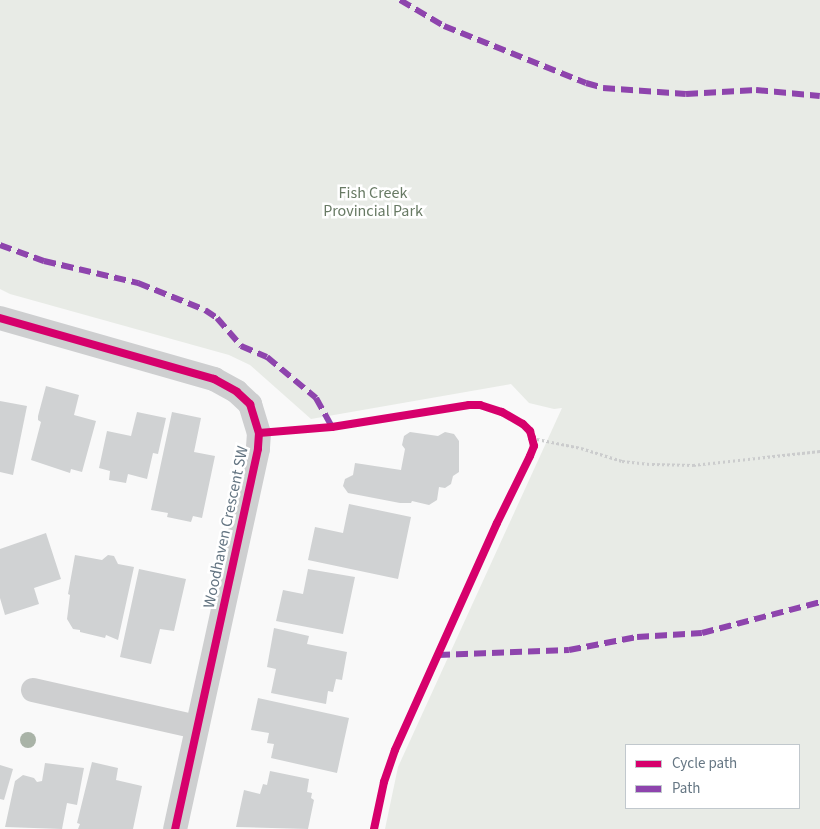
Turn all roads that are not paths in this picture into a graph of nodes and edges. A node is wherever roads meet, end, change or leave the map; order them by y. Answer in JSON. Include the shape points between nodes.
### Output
{"nodes":[{"id":1,"x":0,"y":318,"type":"edge"},
{"id":2,"x":34,"y":690,"type":"dead end"},
{"id":3,"x":197,"y":727,"type":"junction"},
{"id":4,"x":176,"y":829,"type":"edge"}],
"edges":[{"from":1,"to":3,"type":"street","name":"Woodhaven Crescent SW","via":[[214,379],[250,404],[259,433],[258,449]]},
{"from":2,"to":3,"type":"street"},
{"from":3,"to":4,"type":"street","name":"Woodhaven Crescent SW"}]}
